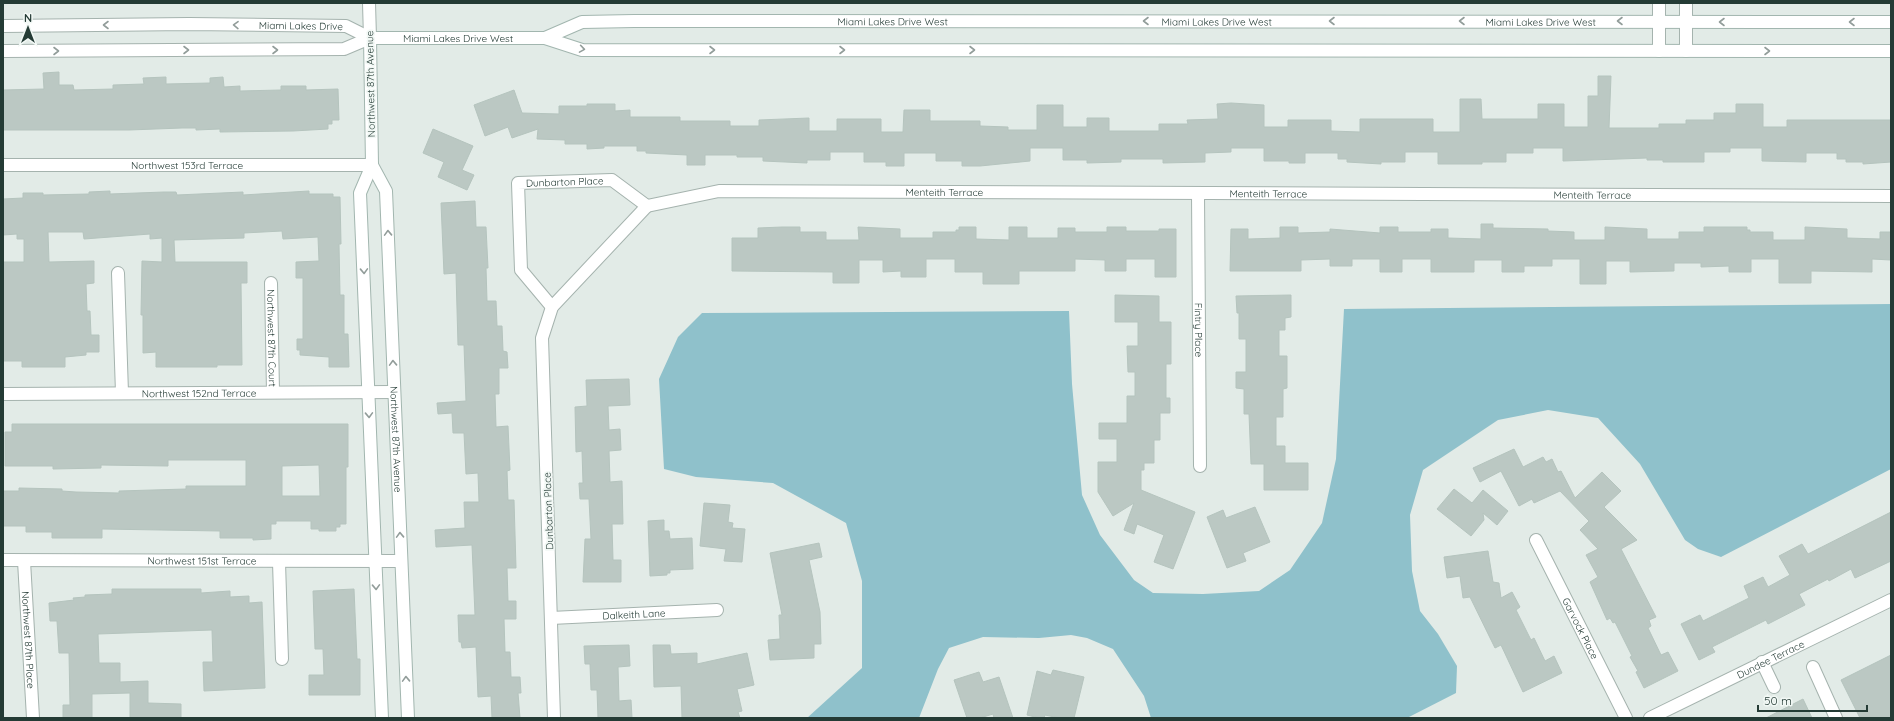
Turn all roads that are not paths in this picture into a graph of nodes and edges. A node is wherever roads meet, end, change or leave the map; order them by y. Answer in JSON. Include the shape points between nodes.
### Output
{"nodes":[{"id":1,"x":369,"y":3,"type":"edge"},
{"id":2,"x":1659,"y":3,"type":"edge"},
{"id":3,"x":1686,"y":3,"type":"edge"},
{"id":4,"x":1659,"y":22,"type":"junction"},
{"id":5,"x":1686,"y":22,"type":"junction"},
{"id":6,"x":1891,"y":22,"type":"edge"},
{"id":7,"x":3,"y":26,"type":"edge"},
{"id":8,"x":370,"y":38,"type":"junction"},
{"id":9,"x":545,"y":38,"type":"junction"},
{"id":10,"x":3,"y":51,"type":"edge"},
{"id":11,"x":1659,"y":51,"type":"junction"},
{"id":12,"x":1686,"y":51,"type":"junction"},
{"id":13,"x":1891,"y":51,"type":"edge"},
{"id":14,"x":3,"y":165,"type":"edge"},
{"id":15,"x":372,"y":165,"type":"junction"},
{"id":16,"x":1198,"y":194,"type":"junction"},
{"id":17,"x":1891,"y":196,"type":"edge"},
{"id":18,"x":647,"y":206,"type":"junction"},
{"id":19,"x":118,"y":273,"type":"dead end"},
{"id":20,"x":271,"y":283,"type":"dead end"},
{"id":21,"x":552,"y":307,"type":"junction"},
{"id":22,"x":273,"y":392,"type":"junction"},
{"id":23,"x":368,"y":392,"type":"junction"},
{"id":24,"x":394,"y":392,"type":"junction"},
{"id":25,"x":122,"y":393,"type":"junction"},
{"id":26,"x":3,"y":394,"type":"edge"},
{"id":27,"x":1200,"y":466,"type":"dead end"},
{"id":28,"x":1536,"y":540,"type":"dead end"},
{"id":29,"x":3,"y":560,"type":"edge"},
{"id":30,"x":24,"y":561,"type":"junction"},
{"id":31,"x":401,"y":561,"type":"junction"},
{"id":32,"x":279,"y":562,"type":"junction"},
{"id":33,"x":375,"y":562,"type":"junction"},
{"id":34,"x":1891,"y":600,"type":"edge"},
{"id":35,"x":717,"y":610,"type":"dead end"},
{"id":36,"x":551,"y":618,"type":"junction"},
{"id":37,"x":282,"y":659,"type":"dead end"},
{"id":38,"x":1762,"y":662,"type":"junction"},
{"id":39,"x":1813,"y":668,"type":"dead end"},
{"id":40,"x":1774,"y":687,"type":"dead end"},
{"id":41,"x":33,"y":718,"type":"edge"},
{"id":42,"x":382,"y":718,"type":"edge"},
{"id":43,"x":408,"y":718,"type":"edge"},
{"id":44,"x":554,"y":718,"type":"edge"},
{"id":45,"x":1626,"y":718,"type":"edge"},
{"id":46,"x":1650,"y":718,"type":"edge"},
{"id":47,"x":1836,"y":718,"type":"edge"}],
"edges":[{"from":1,"to":8,"type":"street","name":"Northwest 87th Avenue"},
{"from":2,"to":4,"type":"street"},
{"from":3,"to":5,"type":"street"},
{"from":4,"to":5,"type":"street","name":"Miami Lakes Drive West"},
{"from":4,"to":9,"type":"street","name":"Miami Lakes Drive West","one_way":true,"via":[[634,21],[582,22]]},
{"from":4,"to":11,"type":"street"},
{"from":6,"to":5,"type":"street","name":"Miami Lakes Drive West","one_way":true},
{"from":5,"to":12,"type":"street"},
{"from":8,"to":7,"type":"street","name":"Miami Lakes Drive","one_way":true,"via":[[346,26]]},
{"from":8,"to":9,"type":"street","name":"Miami Lakes Drive West"},
{"from":10,"to":8,"type":"street","one_way":true,"via":[[344,49]]},
{"from":8,"to":15,"type":"street","name":"Northwest 87th Avenue"},
{"from":9,"to":11,"type":"street","name":"Miami Lakes Drive West","one_way":true,"via":[[582,50]]},
{"from":11,"to":12,"type":"street","name":"Miami Lakes Drive West"},
{"from":12,"to":13,"type":"street","name":"Miami Lakes Drive West","one_way":true},
{"from":14,"to":15,"type":"street","name":"Northwest 153rd Terrace"},
{"from":15,"to":23,"type":"street","name":"Northwest 87th Avenue","one_way":true,"via":[[360,192]]},
{"from":24,"to":15,"type":"street","name":"Northwest 87th Avenue","one_way":true,"via":[[386,191]]},
{"from":16,"to":17,"type":"street","name":"Menteith Terrace"},
{"from":16,"to":18,"type":"street","name":"Menteith Terrace","via":[[719,191]]},
{"from":16,"to":27,"type":"street","name":"Fintry Place"},
{"from":18,"to":21,"type":"street","name":"Dunbarton Place"},
{"from":18,"to":21,"type":"street","name":"Dunbarton Place","via":[[612,180],[518,183],[521,270]]},
{"from":19,"to":25,"type":"street"},
{"from":20,"to":22,"type":"street","name":"Northwest 87th Court"},
{"from":21,"to":36,"type":"street","name":"Dunbarton Place","via":[[542,338]]},
{"from":22,"to":23,"type":"street","name":"Northwest 152nd Terrace"},
{"from":22,"to":25,"type":"street","name":"Northwest 152nd Terrace"},
{"from":23,"to":24,"type":"street","name":"Northwest 152nd Terrace"},
{"from":23,"to":33,"type":"street","name":"Northwest 87th Avenue","one_way":true},
{"from":31,"to":24,"type":"street","name":"Northwest 87th Avenue","one_way":true},
{"from":25,"to":26,"type":"street","name":"Northwest 152nd Terrace"},
{"from":28,"to":45,"type":"street","name":"Garvock Place"},
{"from":29,"to":30,"type":"street","name":"Northwest 151st Terrace"},
{"from":30,"to":32,"type":"street","name":"Northwest 151st Terrace"},
{"from":30,"to":41,"type":"street","name":"Northwest 87th Place"},
{"from":31,"to":33,"type":"street","name":"Northwest 151st Terrace"},
{"from":43,"to":31,"type":"street","name":"Northwest 87th Avenue","one_way":true},
{"from":32,"to":33,"type":"street","name":"Northwest 151st Terrace"},
{"from":32,"to":37,"type":"street"},
{"from":33,"to":42,"type":"street","name":"Northwest 87th Avenue","one_way":true},
{"from":34,"to":38,"type":"street","name":"Dundee Terrace"},
{"from":35,"to":36,"type":"street","name":"Dalkeith Lane"},
{"from":36,"to":44,"type":"street","name":"Dunbarton Place"},
{"from":38,"to":40,"type":"street"},
{"from":38,"to":46,"type":"street","name":"Dundee Terrace"},
{"from":39,"to":47,"type":"street"}]}
